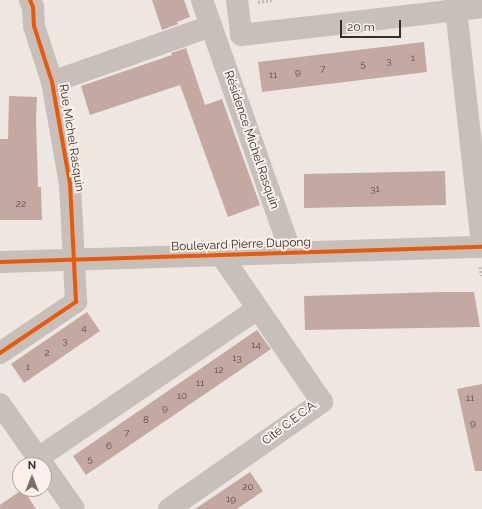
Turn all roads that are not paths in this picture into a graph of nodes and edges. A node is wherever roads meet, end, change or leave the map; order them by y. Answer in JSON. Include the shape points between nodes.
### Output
{"nodes":[{"id":1,"x":30,"y":0,"type":"edge"},
{"id":2,"x":202,"y":0,"type":"edge"},
{"id":3,"x":237,"y":0,"type":"edge"},
{"id":4,"x":455,"y":5,"type":"edge"},
{"id":5,"x":482,"y":7,"type":"edge"},
{"id":6,"x":211,"y":26,"type":"junction"},
{"id":7,"x":52,"y":82,"type":"junction"},
{"id":8,"x":482,"y":244,"type":"edge"},
{"id":9,"x":482,"y":247,"type":"edge"},
{"id":10,"x":291,"y":253,"type":"junction"},
{"id":11,"x":221,"y":255,"type":"junction"},
{"id":12,"x":74,"y":260,"type":"junction"},
{"id":13,"x":0,"y":262,"type":"edge"},
{"id":14,"x":257,"y":309,"type":"junction"},
{"id":15,"x":0,"y":353,"type":"edge"},
{"id":16,"x":0,"y":404,"type":"edge"},
{"id":17,"x":38,"y":457,"type":"edge"},
{"id":18,"x":50,"y":457,"type":"edge"},
{"id":19,"x":52,"y":477,"type":"edge"},
{"id":20,"x":74,"y":509,"type":"edge"},
{"id":21,"x":169,"y":509,"type":"edge"}],
"edges":[{"from":1,"to":7,"type":"street","name":"Rue Michel Rasquin","via":[[34,26]]},
{"from":2,"to":6,"type":"street","name":"Résidence Michel Rasquin"},
{"from":3,"to":4,"type":"street","via":[[241,35]]},
{"from":4,"to":5,"type":"street"},
{"from":4,"to":8,"type":"street"},
{"from":6,"to":7,"type":"street"},
{"from":6,"to":10,"type":"street","name":"Résidence Michel Rasquin"},
{"from":7,"to":12,"type":"street","name":"Rue Michel Rasquin","via":[[70,184]]},
{"from":9,"to":10,"type":"street","name":"Boulevard Pierre Dupong"},
{"from":10,"to":11,"type":"street","name":"Boulevard Pierre Dupong"},
{"from":11,"to":12,"type":"street","name":"Boulevard Pierre Dupong"},
{"from":11,"to":14,"type":"street","name":"Cité C.E.C.A."},
{"from":12,"to":13,"type":"street","name":"Boulevard Pierre Dupong"},
{"from":12,"to":15,"type":"street","name":"Rue Michel Rasquin","via":[[76,302]]},
{"from":14,"to":18,"type":"street"},
{"from":14,"to":21,"type":"street","name":"Cité C.E.C.A.","via":[[322,402]]},
{"from":16,"to":17,"type":"street"},
{"from":19,"to":20,"type":"street"}]}
